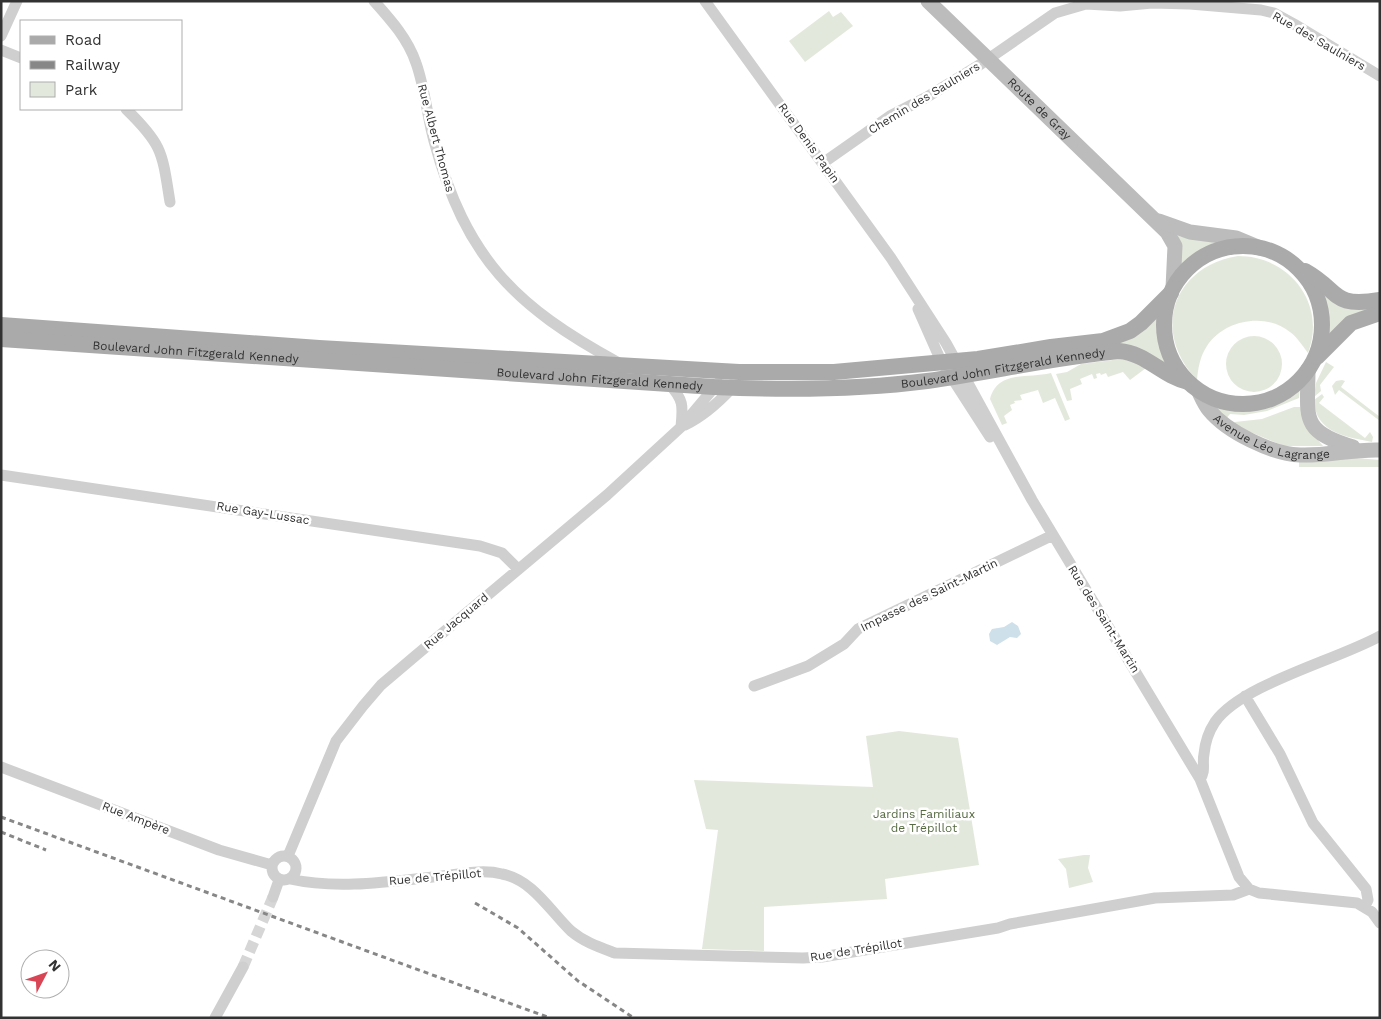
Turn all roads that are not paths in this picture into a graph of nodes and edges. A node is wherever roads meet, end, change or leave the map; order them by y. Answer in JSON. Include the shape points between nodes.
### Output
{"nodes":[{"id":1,"x":17,"y":1,"type":"edge"},
{"id":2,"x":374,"y":1,"type":"edge"},
{"id":3,"x":705,"y":1,"type":"edge"},
{"id":4,"x":928,"y":1,"type":"edge"},
{"id":5,"x":1120,"y":4,"type":"edge"},
{"id":6,"x":1,"y":36,"type":"edge"},
{"id":7,"x":1,"y":50,"type":"edge"},
{"id":8,"x":1000,"y":50,"type":"joint"},
{"id":9,"x":20,"y":58,"type":"edge"},
{"id":10,"x":988,"y":59,"type":"junction"},
{"id":11,"x":1380,"y":76,"type":"edge"},
{"id":12,"x":127,"y":110,"type":"edge"},
{"id":13,"x":823,"y":163,"type":"junction"},
{"id":14,"x":170,"y":202,"type":"dead end"},
{"id":15,"x":1150,"y":217,"type":"junction"},
{"id":16,"x":1260,"y":248,"type":"junction"},
{"id":17,"x":1292,"y":264,"type":"junction"},
{"id":18,"x":1172,"y":290,"type":"junction"},
{"id":19,"x":1380,"y":300,"type":"edge"},
{"id":20,"x":1380,"y":313,"type":"edge"},
{"id":21,"x":1,"y":325,"type":"edge"},
{"id":22,"x":1,"y":339,"type":"edge"},
{"id":23,"x":948,"y":360,"type":"junction"},
{"id":24,"x":620,"y":364,"type":"junction"},
{"id":25,"x":1310,"y":365,"type":"junction"},
{"id":26,"x":727,"y":371,"type":"junction"},
{"id":27,"x":957,"y":376,"type":"junction"},
{"id":28,"x":669,"y":384,"type":"junction"},
{"id":29,"x":1193,"y":386,"type":"junction"},
{"id":30,"x":714,"y":387,"type":"junction"},
{"id":31,"x":732,"y":388,"type":"junction"},
{"id":32,"x":681,"y":427,"type":"junction"},
{"id":33,"x":1360,"y":449,"type":"junction"},
{"id":34,"x":1380,"y":450,"type":"edge"},
{"id":35,"x":1,"y":475,"type":"edge"},
{"id":36,"x":1053,"y":535,"type":"junction"},
{"id":37,"x":518,"y":569,"type":"junction"},
{"id":38,"x":1380,"y":636,"type":"edge"},
{"id":39,"x":754,"y":686,"type":"dead end"},
{"id":40,"x":1245,"y":696,"type":"junction"},
{"id":41,"x":1,"y":767,"type":"edge"},
{"id":42,"x":1200,"y":779,"type":"junction"},
{"id":43,"x":288,"y":856,"type":"junction"},
{"id":44,"x":272,"y":865,"type":"junction"},
{"id":45,"x":288,"y":876,"type":"junction"},
{"id":46,"x":1249,"y":889,"type":"junction"},
{"id":47,"x":273,"y":897,"type":"tunnel mouth"},
{"id":48,"x":1365,"y":906,"type":"junction"},
{"id":49,"x":1380,"y":923,"type":"edge"},
{"id":50,"x":243,"y":967,"type":"tunnel mouth"},
{"id":51,"x":215,"y":1018,"type":"edge"}],
"edges":[{"from":1,"to":6,"type":"street"},
{"from":2,"to":24,"type":"street","name":"Rue Albert Thomas","via":[[405,39],[416,64],[434,139],[457,210],[473,239],[497,273],[533,310],[573,338]]},
{"from":3,"to":13,"type":"street","name":"Rue Denis Papin"},
{"from":4,"to":10,"type":"main road","name":"Route de Gray"},
{"from":5,"to":8,"type":"street","name":"Rue des Saulniers","via":[[1086,4],[1065,9]]},
{"from":5,"to":11,"type":"street","name":"Rue des Saulniers","via":[[1247,7],[1274,13]]},
{"from":7,"to":9,"type":"street"},
{"from":8,"to":10,"type":"street","name":"Chemin des Saulniers"},
{"from":10,"to":13,"type":"street","name":"Chemin des Saulniers","via":[[890,116]]},
{"from":10,"to":15,"type":"main road","name":"Route de Gray"},
{"from":12,"to":14,"type":"street","via":[[148,130],[160,149]]},
{"from":13,"to":23,"type":"street","name":"Rue Denis Papin","via":[[909,287]]},
{"from":15,"to":16,"type":"main road","name":"Route de Gray","via":[[1190,232],[1236,238]]},
{"from":15,"to":18,"type":"main road","name":"Route de Gray","via":[[1167,232],[1175,246]]},
{"from":16,"to":17,"type":"main road"},
{"from":16,"to":18,"type":"main road","via":[[1235,247],[1210,253],[1189,268]]},
{"from":17,"to":19,"type":"main road","via":[[1312,275],[1340,299],[1348,302]]},
{"from":17,"to":25,"type":"main road","via":[[1311,286],[1321,314],[1321,334]]},
{"from":18,"to":23,"type":"main road","name":"Boulevard John Fitzgerald Kennedy","via":[[1141,323],[1130,331],[1103,341],[978,359]]},
{"from":18,"to":29,"type":"main road","via":[[1164,318],[1166,344],[1172,361]]},
{"from":20,"to":25,"type":"main road","via":[[1351,323]]},
{"from":21,"to":24,"type":"main road","name":"Boulevard John Fitzgerald Kennedy","via":[[319,348]]},
{"from":22,"to":28,"type":"main road","name":"Boulevard John Fitzgerald Kennedy"},
{"from":23,"to":26,"type":"main road","name":"Boulevard John Fitzgerald Kennedy","via":[[834,372]]},
{"from":23,"to":27,"type":"street","name":"Rue des Saint-Martin"},
{"from":24,"to":26,"type":"main road","name":"Boulevard John Fitzgerald Kennedy"},
{"from":25,"to":29,"type":"main road","via":[[1286,391],[1258,402],[1226,402]]},
{"from":25,"to":33,"type":"main road","name":"Avenue Léo Lagrange","via":[[1306,402],[1312,423],[1328,439]]},
{"from":26,"to":30,"type":"street","name":"Rue Jacquard"},
{"from":26,"to":31,"type":"street"},
{"from":27,"to":29,"type":"main road","name":"Boulevard John Fitzgerald Kennedy","via":[[1119,351],[1137,354],[1174,379]]},
{"from":27,"to":31,"type":"main road","name":"Boulevard John Fitzgerald Kennedy","via":[[854,388]]},
{"from":27,"to":36,"type":"street","name":"Rue des Saint-Martin","via":[[997,448],[1008,459]]},
{"from":28,"to":30,"type":"main road","name":"Boulevard John Fitzgerald Kennedy"},
{"from":28,"to":32,"type":"street","via":[[680,396]]},
{"from":29,"to":33,"type":"main road","name":"Avenue Léo Lagrange","via":[[1209,410],[1243,436],[1273,451],[1300,455]]},
{"from":30,"to":31,"type":"main road","name":"Boulevard John Fitzgerald Kennedy"},
{"from":30,"to":32,"type":"street","name":"Rue Jacquard"},
{"from":31,"to":32,"type":"street","name":"Rue Jacquard","via":[[719,403]]},
{"from":32,"to":37,"type":"street","name":"Rue Jacquard"},
{"from":33,"to":34,"type":"main road","name":"Avenue Léo Lagrange"},
{"from":35,"to":37,"type":"street","name":"Rue Gay-Lussac","via":[[480,546],[502,553]]},
{"from":36,"to":39,"type":"street","name":"Impasse des Saint-Martin","via":[[858,629],[844,644],[808,666]]},
{"from":36,"to":42,"type":"street","name":"Rue des Saint-Martin"},
{"from":37,"to":43,"type":"street","name":"Rue Jacquard","via":[[381,685],[363,706],[336,741]]},
{"from":38,"to":40,"type":"street"},
{"from":40,"to":42,"type":"street","via":[[1227,708],[1215,722],[1208,736]]},
{"from":40,"to":48,"type":"street","via":[[1280,754],[1313,823],[1366,890],[1368,900]]},
{"from":41,"to":44,"type":"street","name":"Rue Ampère","via":[[219,850]]},
{"from":42,"to":46,"type":"street","name":"Rue des Saint-Martin","via":[[1234,869]]},
{"from":43,"to":44,"type":"street","via":[[280,856]]},
{"from":43,"to":45,"type":"street","via":[[294,862]]},
{"from":44,"to":45,"type":"street","via":[[273,874]]},
{"from":45,"to":46,"type":"street","name":"Rue de Trépillot","via":[[314,883],[406,880],[491,871],[520,880],[572,932],[592,945],[615,952],[720,956],[822,957],[1156,898],[1233,895]]},
{"from":45,"to":47,"type":"street"},
{"from":46,"to":48,"type":"street","name":"Rue de Trépillot","via":[[1275,896],[1349,901]]},
{"from":48,"to":49,"type":"street"},
{"from":50,"to":51,"type":"street"}]}
